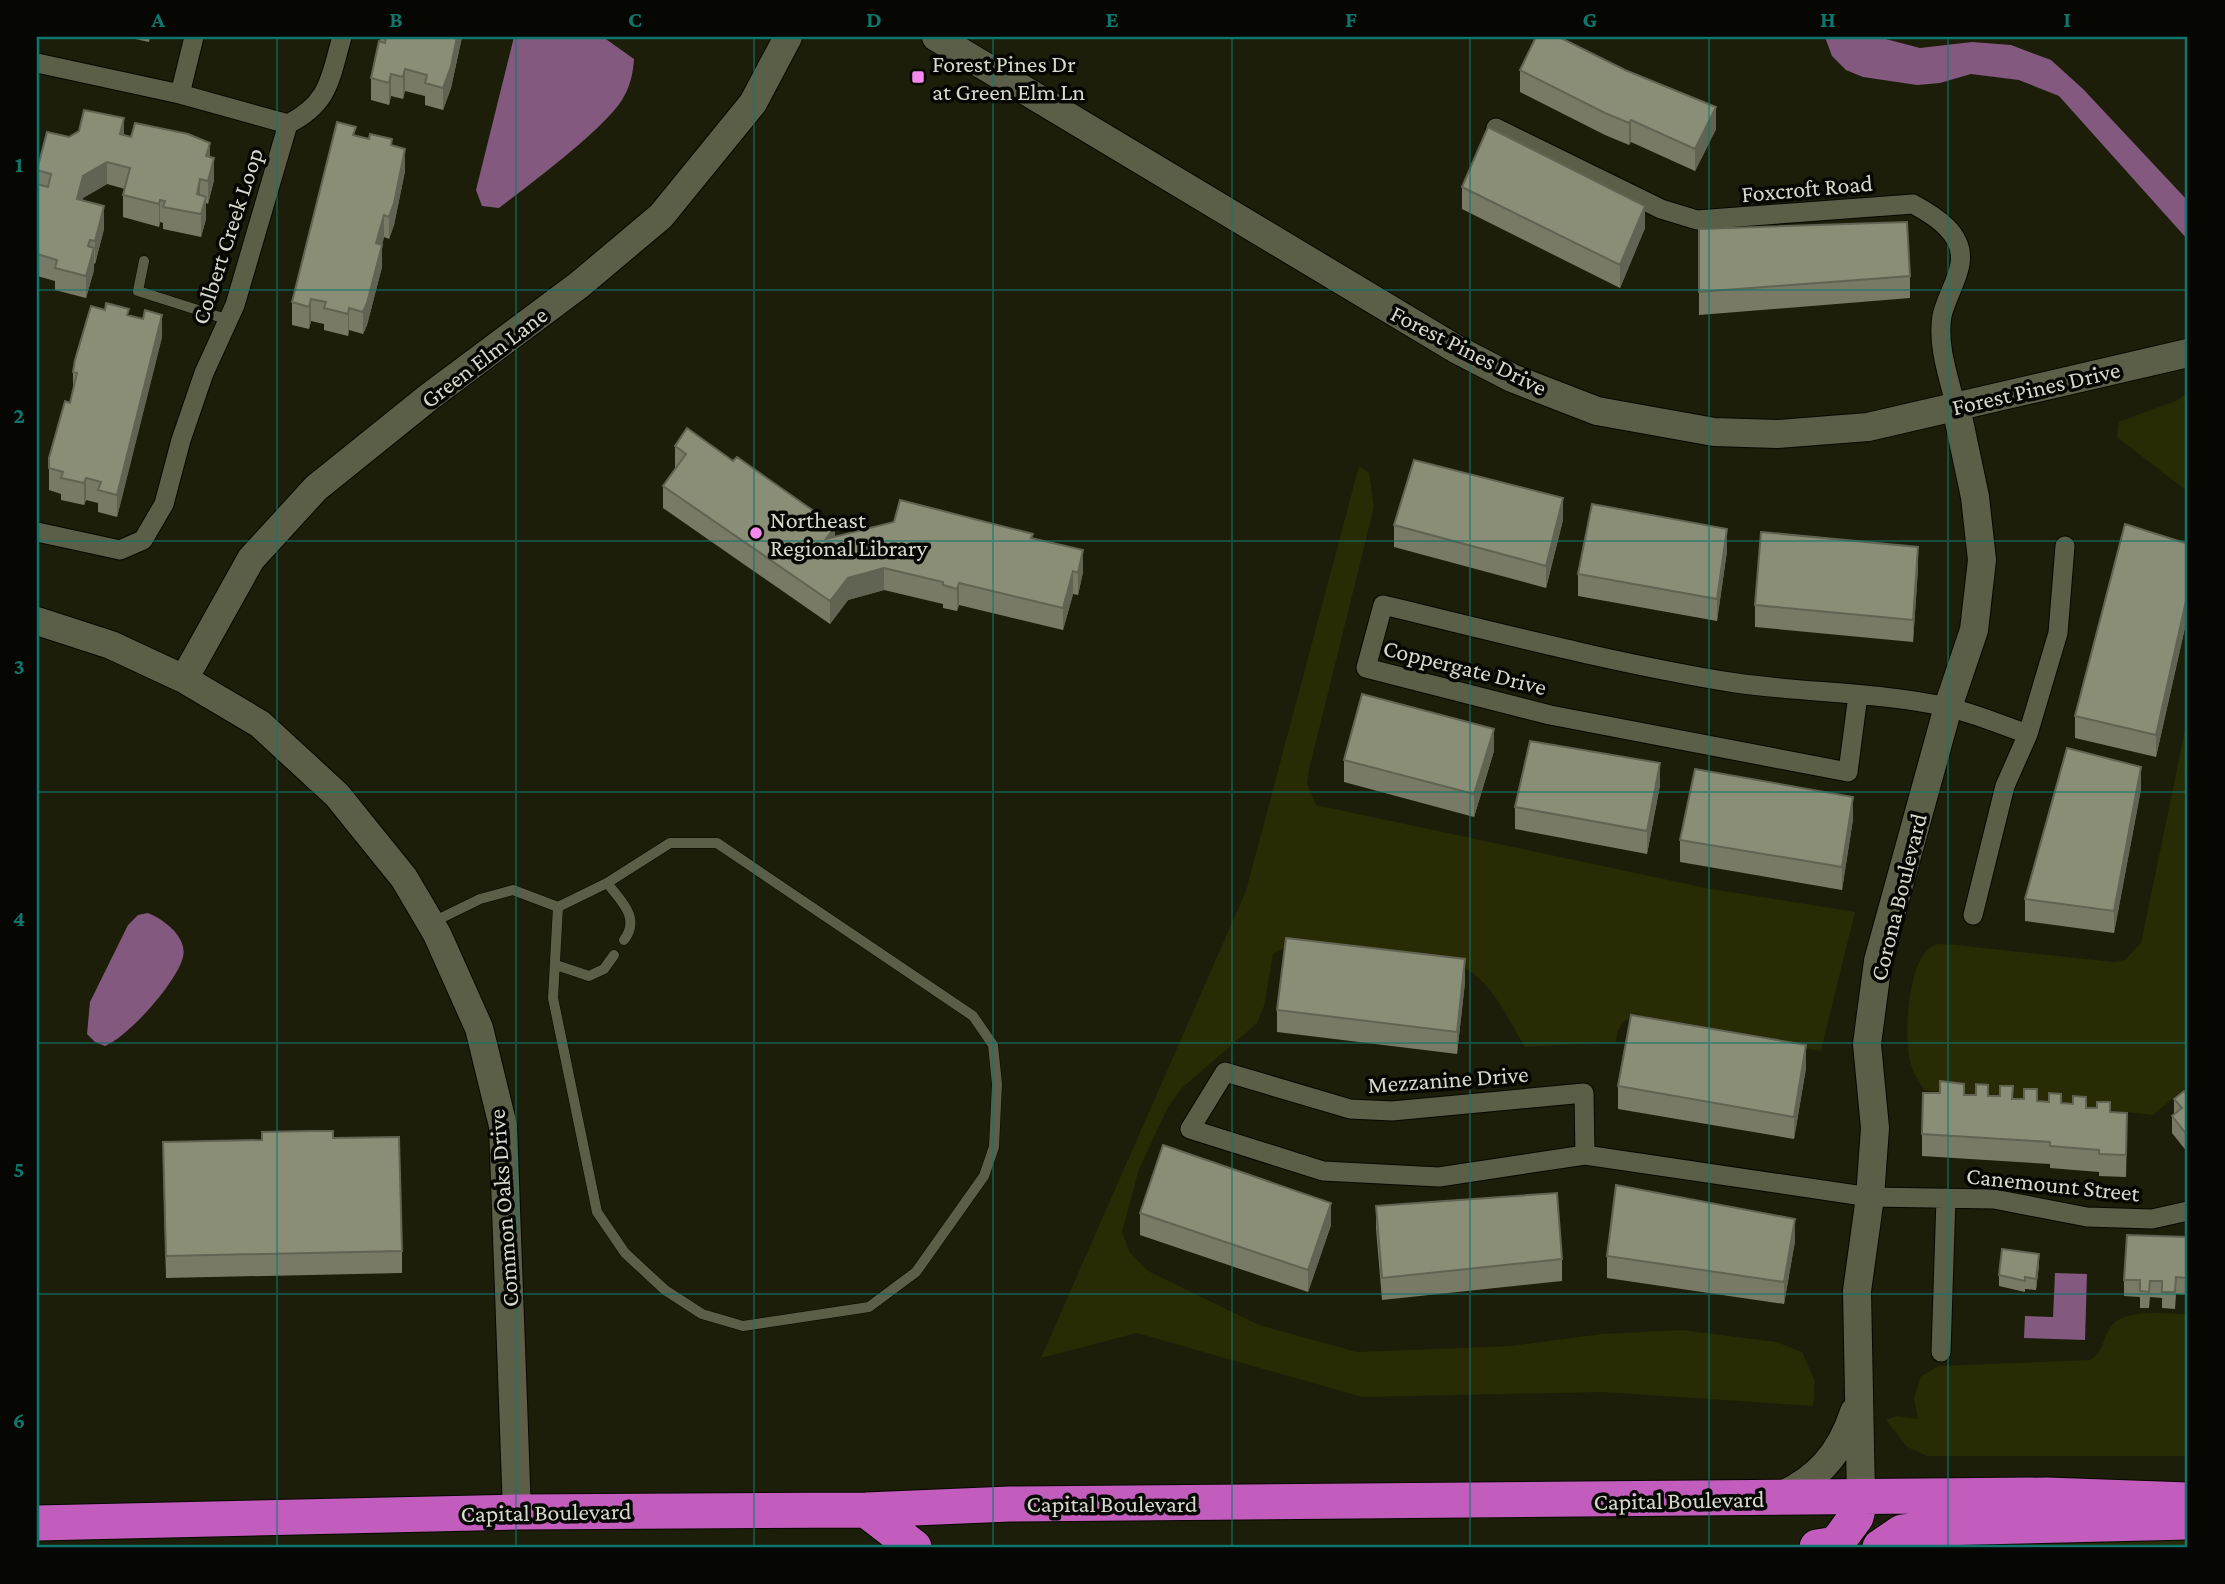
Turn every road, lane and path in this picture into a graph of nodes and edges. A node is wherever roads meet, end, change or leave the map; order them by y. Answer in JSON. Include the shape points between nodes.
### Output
{"nodes":[{"id":1,"x":194,"y":37,"type":"edge"},
{"id":2,"x":342,"y":37,"type":"edge"},
{"id":3,"x":788,"y":37,"type":"edge"},
{"id":4,"x":936,"y":37,"type":"edge"},
{"id":5,"x":37,"y":63,"type":"edge"},
{"id":6,"x":180,"y":94,"type":"junction"},
{"id":7,"x":288,"y":124,"type":"junction"},
{"id":8,"x":1496,"y":128,"type":"edge"},
{"id":9,"x":144,"y":261,"type":"dead end"},
{"id":10,"x":229,"y":320,"type":"junction"},
{"id":11,"x":2180,"y":355,"type":"edge"},
{"id":12,"x":1956,"y":407,"type":"junction"},
{"id":13,"x":37,"y":532,"type":"edge"},
{"id":14,"x":2065,"y":546,"type":"dead end"},
{"id":15,"x":37,"y":621,"type":"edge"},
{"id":16,"x":184,"y":679,"type":"junction"},
{"id":17,"x":1858,"y":695,"type":"junction"},
{"id":18,"x":1948,"y":707,"type":"junction"},
{"id":19,"x":2028,"y":734,"type":"junction"},
{"id":20,"x":607,"y":883,"type":"junction"},
{"id":21,"x":558,"y":907,"type":"junction"},
{"id":22,"x":1973,"y":915,"type":"dead end"},
{"id":23,"x":431,"y":923,"type":"junction"},
{"id":24,"x":624,"y":940,"type":"dead end"},
{"id":25,"x":614,"y":955,"type":"dead end"},
{"id":26,"x":556,"y":965,"type":"junction"},
{"id":27,"x":1585,"y":1155,"type":"junction"},
{"id":28,"x":1870,"y":1197,"type":"junction"},
{"id":29,"x":1945,"y":1198,"type":"junction"},
{"id":30,"x":2188,"y":1211,"type":"edge"},
{"id":31,"x":1941,"y":1352,"type":"dead end"},
{"id":32,"x":1859,"y":1396,"type":"junction"},
{"id":33,"x":1861,"y":1497,"type":"junction"},
{"id":34,"x":1776,"y":1498,"type":"junction"},
{"id":35,"x":2188,"y":1500,"type":"edge"},
{"id":36,"x":866,"y":1510,"type":"junction"},
{"id":37,"x":517,"y":1512,"type":"junction"},
{"id":38,"x":2188,"y":1522,"type":"edge"},
{"id":39,"x":37,"y":1523,"type":"edge"},
{"id":40,"x":914,"y":1547,"type":"edge"},
{"id":41,"x":1817,"y":1547,"type":"edge"},
{"id":42,"x":1880,"y":1547,"type":"edge"}],
"edges":[{"from":1,"to":6,"type":"street"},
{"from":2,"to":7,"type":"street","via":[[326,92],[311,113]]},
{"from":3,"to":16,"type":"street","name":"Green Elm Lane","via":[[753,103],[661,216],[316,488],[251,559]]},
{"from":4,"to":12,"type":"street","name":"Forest Pines Drive","via":[[1456,349],[1512,378],[1597,411],[1714,432],[1777,434],[1868,427]]},
{"from":5,"to":6,"type":"street","name":"Colbert Creek Loop"},
{"from":6,"to":7,"type":"street","name":"Colbert Creek Loop"},
{"from":7,"to":10,"type":"street","name":"Colbert Creek Loop"},
{"from":8,"to":12,"type":"street","name":"Foxcroft Road","via":[[1661,209],[1697,220],[1913,204],[1939,217],[1954,237],[1961,262],[1942,316],[1941,348]]},
{"from":9,"to":10,"type":"lane","via":[[138,291]]},
{"from":10,"to":13,"type":"street","name":"Colbert Creek Loop","via":[[204,373],[164,504],[143,540],[120,550]]},
{"from":11,"to":12,"type":"street","name":"Forest Pines Drive"},
{"from":12,"to":18,"type":"street","name":"Corona Boulevard","via":[[1973,486],[1982,560],[1974,629]]},
{"from":14,"to":19,"type":"street","via":[[2059,633]]},
{"from":15,"to":16,"type":"street","name":"Common Oaks Drive","via":[[111,645]]},
{"from":16,"to":23,"type":"street","name":"Common Oaks Drive","via":[[260,723],[337,795],[404,878]]},
{"from":17,"to":17,"type":"street","name":"Coppergate Drive","via":[[1848,772],[1575,720],[1366,668],[1383,605],[1579,652],[1723,680]]},
{"from":17,"to":18,"type":"street","name":"Coppergate Drive"},
{"from":18,"to":19,"type":"street","name":"Coppergate Drive"},
{"from":18,"to":28,"type":"street","name":"Corona Boulevard","via":[[1878,961],[1867,1044],[1875,1128]]},
{"from":19,"to":22,"type":"street","via":[[2005,786]]},
{"from":20,"to":21,"type":"lane"},
{"from":20,"to":24,"type":"lane","via":[[631,915],[631,931]]},
{"from":20,"to":26,"type":"lane","via":[[670,843],[717,843],[973,1016],[993,1045],[997,1084],[994,1147],[984,1176],[916,1272],[869,1307],[743,1326],[702,1314],[665,1290],[625,1253],[597,1212],[553,998]]},
{"from":21,"to":23,"type":"lane","via":[[513,890],[480,899]]},
{"from":21,"to":26,"type":"lane"},
{"from":23,"to":37,"type":"street","name":"Common Oaks Drive","via":[[479,1028],[503,1126]]},
{"from":25,"to":26,"type":"lane","via":[[604,969],[589,976]]},
{"from":27,"to":27,"type":"street","name":"Mezzanine Drive","via":[[1584,1093],[1392,1111],[1350,1110],[1225,1072],[1190,1129],[1323,1171],[1439,1177]]},
{"from":27,"to":28,"type":"street","name":"Mezzanine Drive"},
{"from":28,"to":29,"type":"street","name":"Canemount Street"},
{"from":28,"to":32,"type":"street","name":"Corona Boulevard","via":[[1857,1291]]},
{"from":29,"to":30,"type":"street","name":"Canemount Street","via":[[1994,1199],[2087,1217],[2152,1219]]},
{"from":29,"to":31,"type":"street"},
{"from":32,"to":33,"type":"street","name":"Corona Boulevard"},
{"from":32,"to":34,"type":"street","name":"Corona Boulevard","via":[[1837,1452],[1803,1483]]},
{"from":33,"to":34,"type":"highway","name":"Capital Boulevard"},
{"from":33,"to":35,"type":"highway","name":"Capital Boulevard","via":[[2047,1495]]},
{"from":33,"to":41,"type":"highway","via":[[1856,1517],[1836,1544]]},
{"from":34,"to":36,"type":"highway","name":"Capital Boulevard","via":[[1010,1504]]},
{"from":36,"to":37,"type":"highway","name":"Capital Boulevard"},
{"from":36,"to":40,"type":"highway"},
{"from":37,"to":39,"type":"highway","name":"Capital Boulevard"},
{"from":38,"to":42,"type":"highway","via":[[1935,1528],[1902,1532]]}]}
